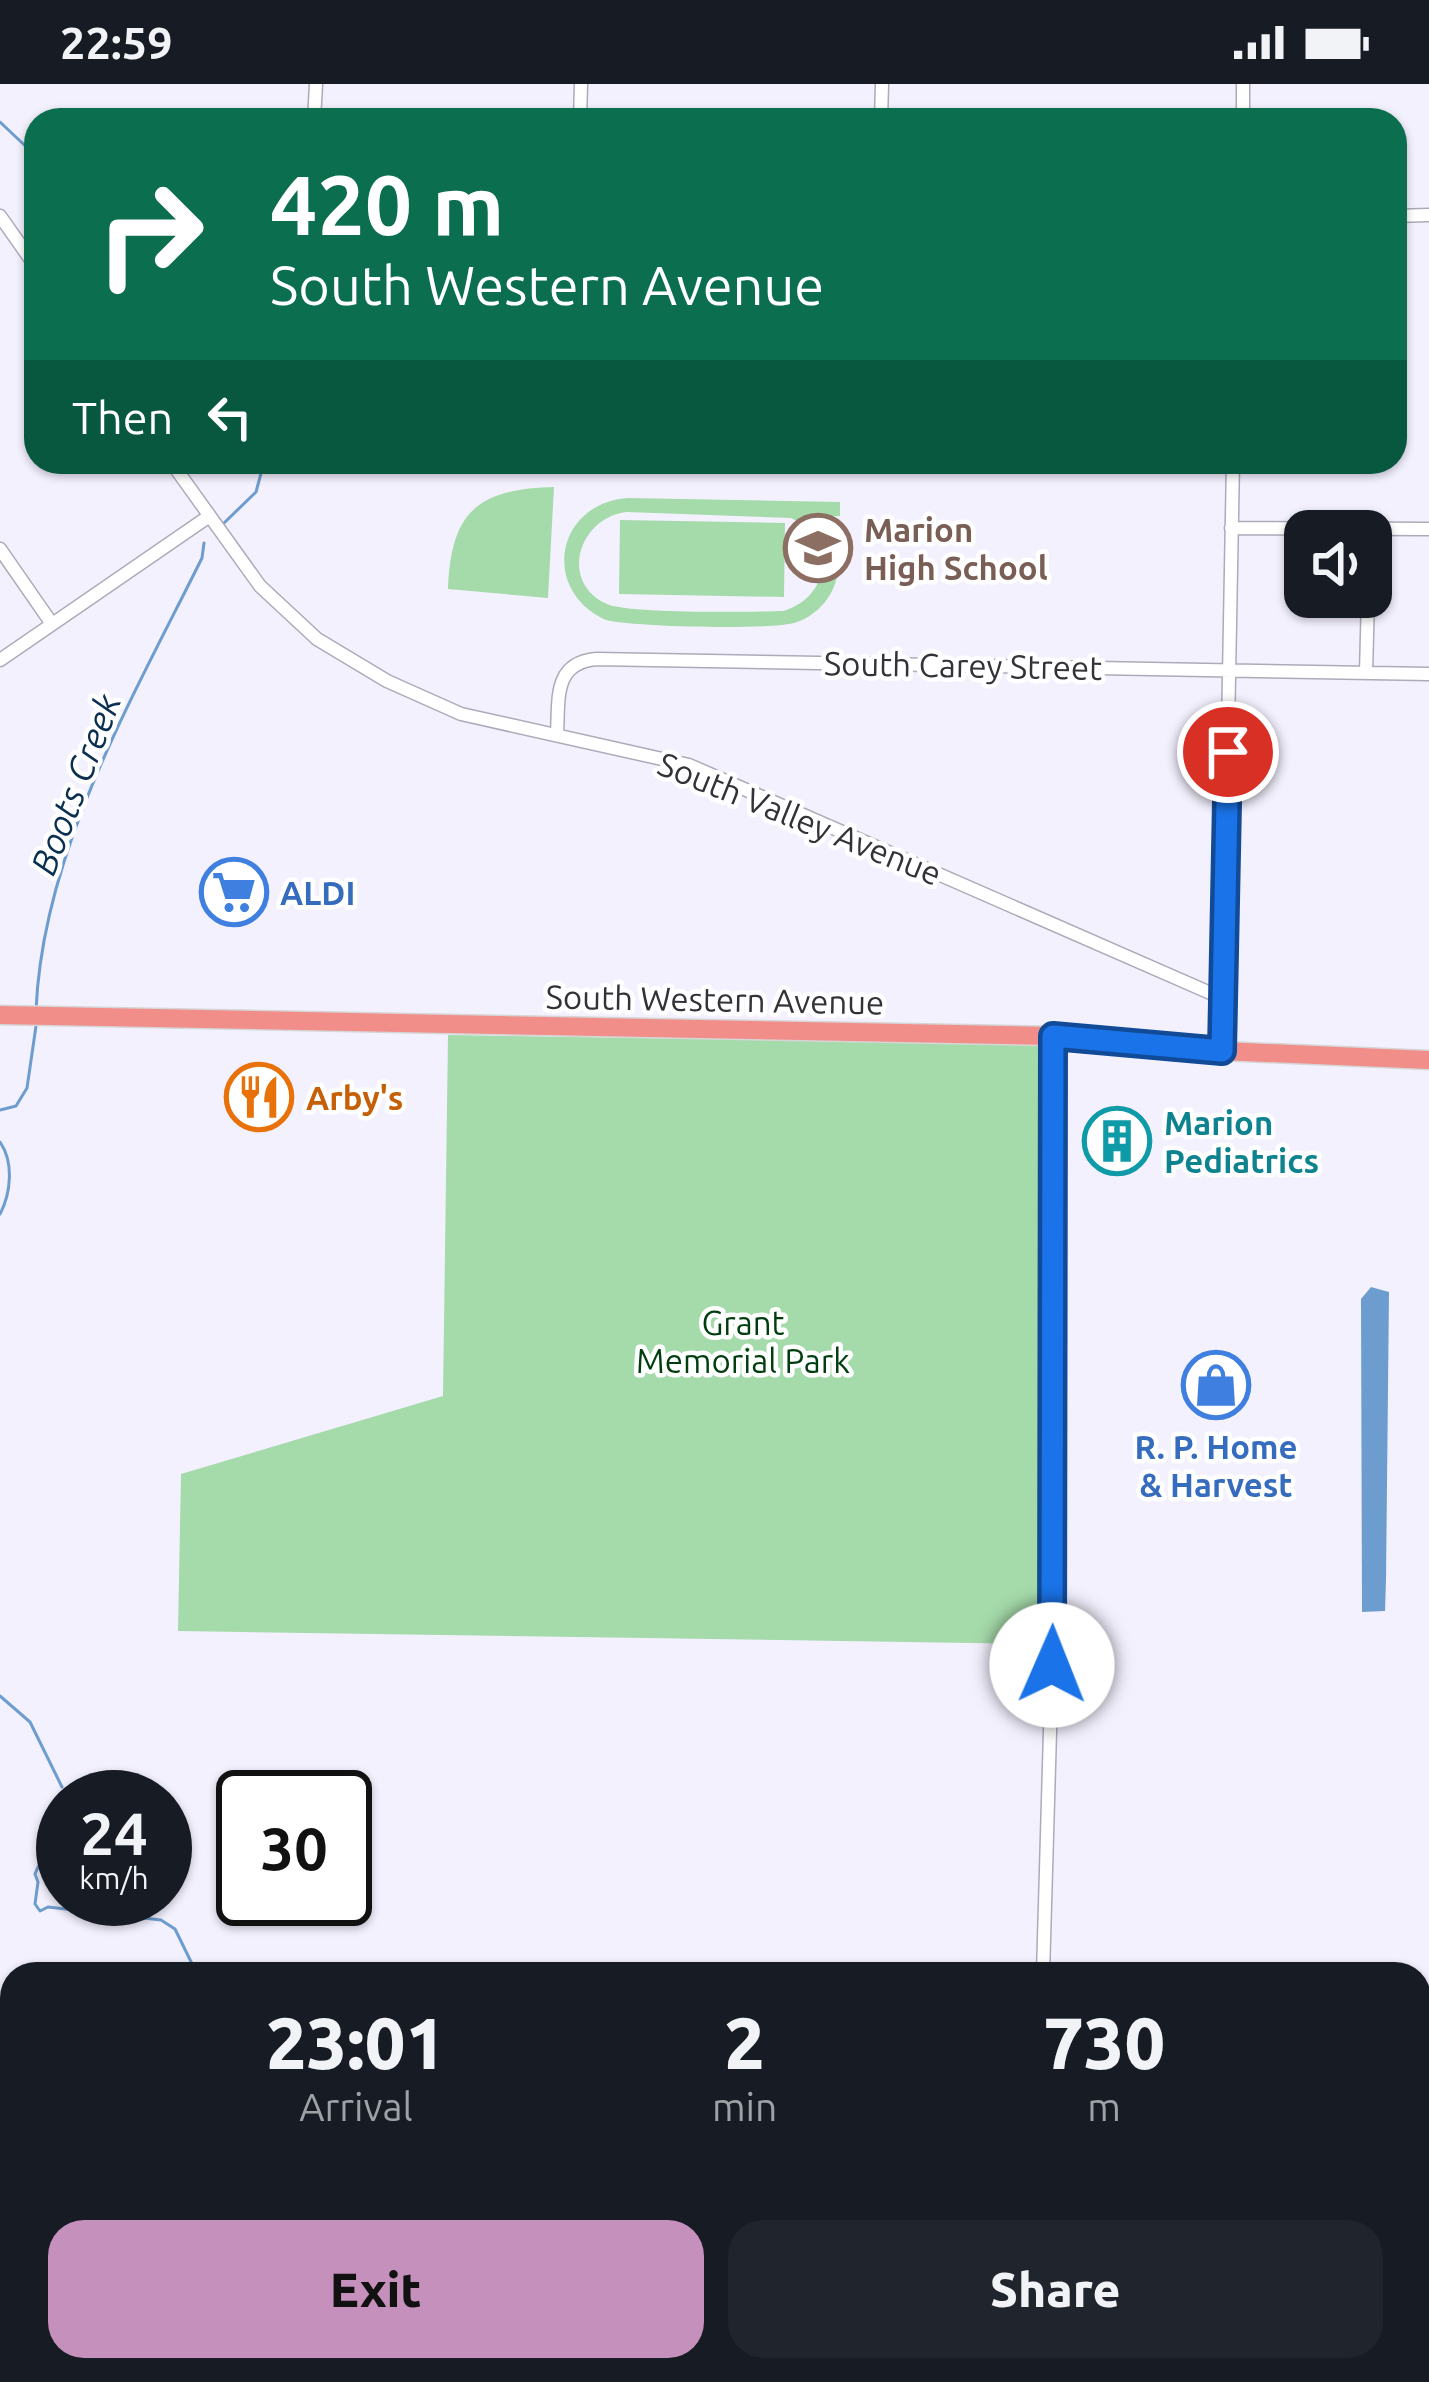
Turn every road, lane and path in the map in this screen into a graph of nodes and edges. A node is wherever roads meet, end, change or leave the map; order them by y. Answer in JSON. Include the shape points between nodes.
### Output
{"nodes":[{"id":1,"x":0,"y":216,"type":"edge"},
{"id":2,"x":24,"y":250,"type":"edge"},
{"id":3,"x":179,"y":474,"type":"edge"},
{"id":4,"x":1233,"y":474,"type":"edge"},
{"id":5,"x":208,"y":517,"type":"junction"},
{"id":6,"x":1231,"y":528,"type":"junction"},
{"id":7,"x":1284,"y":529,"type":"edge"},
{"id":8,"x":1429,"y":529,"type":"edge"},
{"id":9,"x":1392,"y":530,"type":"edge"},
{"id":10,"x":0,"y":549,"type":"edge"},
{"id":11,"x":1367,"y":618,"type":"edge"},
{"id":12,"x":52,"y":624,"type":"junction"},
{"id":13,"x":0,"y":660,"type":"edge"},
{"id":14,"x":1230,"y":670,"type":"junction"},
{"id":15,"x":1366,"y":673,"type":"junction"},
{"id":16,"x":1429,"y":674,"type":"edge"},
{"id":17,"x":557,"y":734,"type":"junction"},
{"id":18,"x":1224,"y":999,"type":"junction"},
{"id":19,"x":5,"y":1015,"type":"edge"},
{"id":20,"x":1053,"y":1036,"type":"junction"},
{"id":21,"x":1222,"y":1051,"type":"junction"},
{"id":22,"x":1429,"y":1060,"type":"edge"},
{"id":23,"x":1042,"y":1962,"type":"edge"}],
"edges":[{"from":1,"to":2,"type":"street"},
{"from":3,"to":5,"type":"street","name":"South Valley Avenue"},
{"from":4,"to":6,"type":"street"},
{"from":5,"to":12,"type":"street"},
{"from":5,"to":17,"type":"street","name":"South Valley Avenue","via":[[260,586],[317,639],[461,714]]},
{"from":6,"to":7,"type":"street"},
{"from":6,"to":14,"type":"street"},
{"from":8,"to":9,"type":"street"},
{"from":10,"to":12,"type":"street"},
{"from":11,"to":15,"type":"street"},
{"from":12,"to":13,"type":"street"},
{"from":14,"to":15,"type":"street","name":"South Carey Street"},
{"from":14,"to":17,"type":"street","name":"South Carey Street","via":[[596,658],[566,672]]},
{"from":14,"to":18,"type":"street"},
{"from":15,"to":16,"type":"street","name":"South Carey Street"},
{"from":17,"to":18,"type":"street","name":"South Valley Avenue","via":[[689,765]]},
{"from":18,"to":21,"type":"street"},
{"from":19,"to":20,"type":"highway","name":"South Western Avenue"},
{"from":20,"to":21,"type":"highway","name":"South Western Avenue"},
{"from":20,"to":23,"type":"street","via":[[1053,1627]]},
{"from":21,"to":22,"type":"highway","name":"South Western Avenue"}]}
